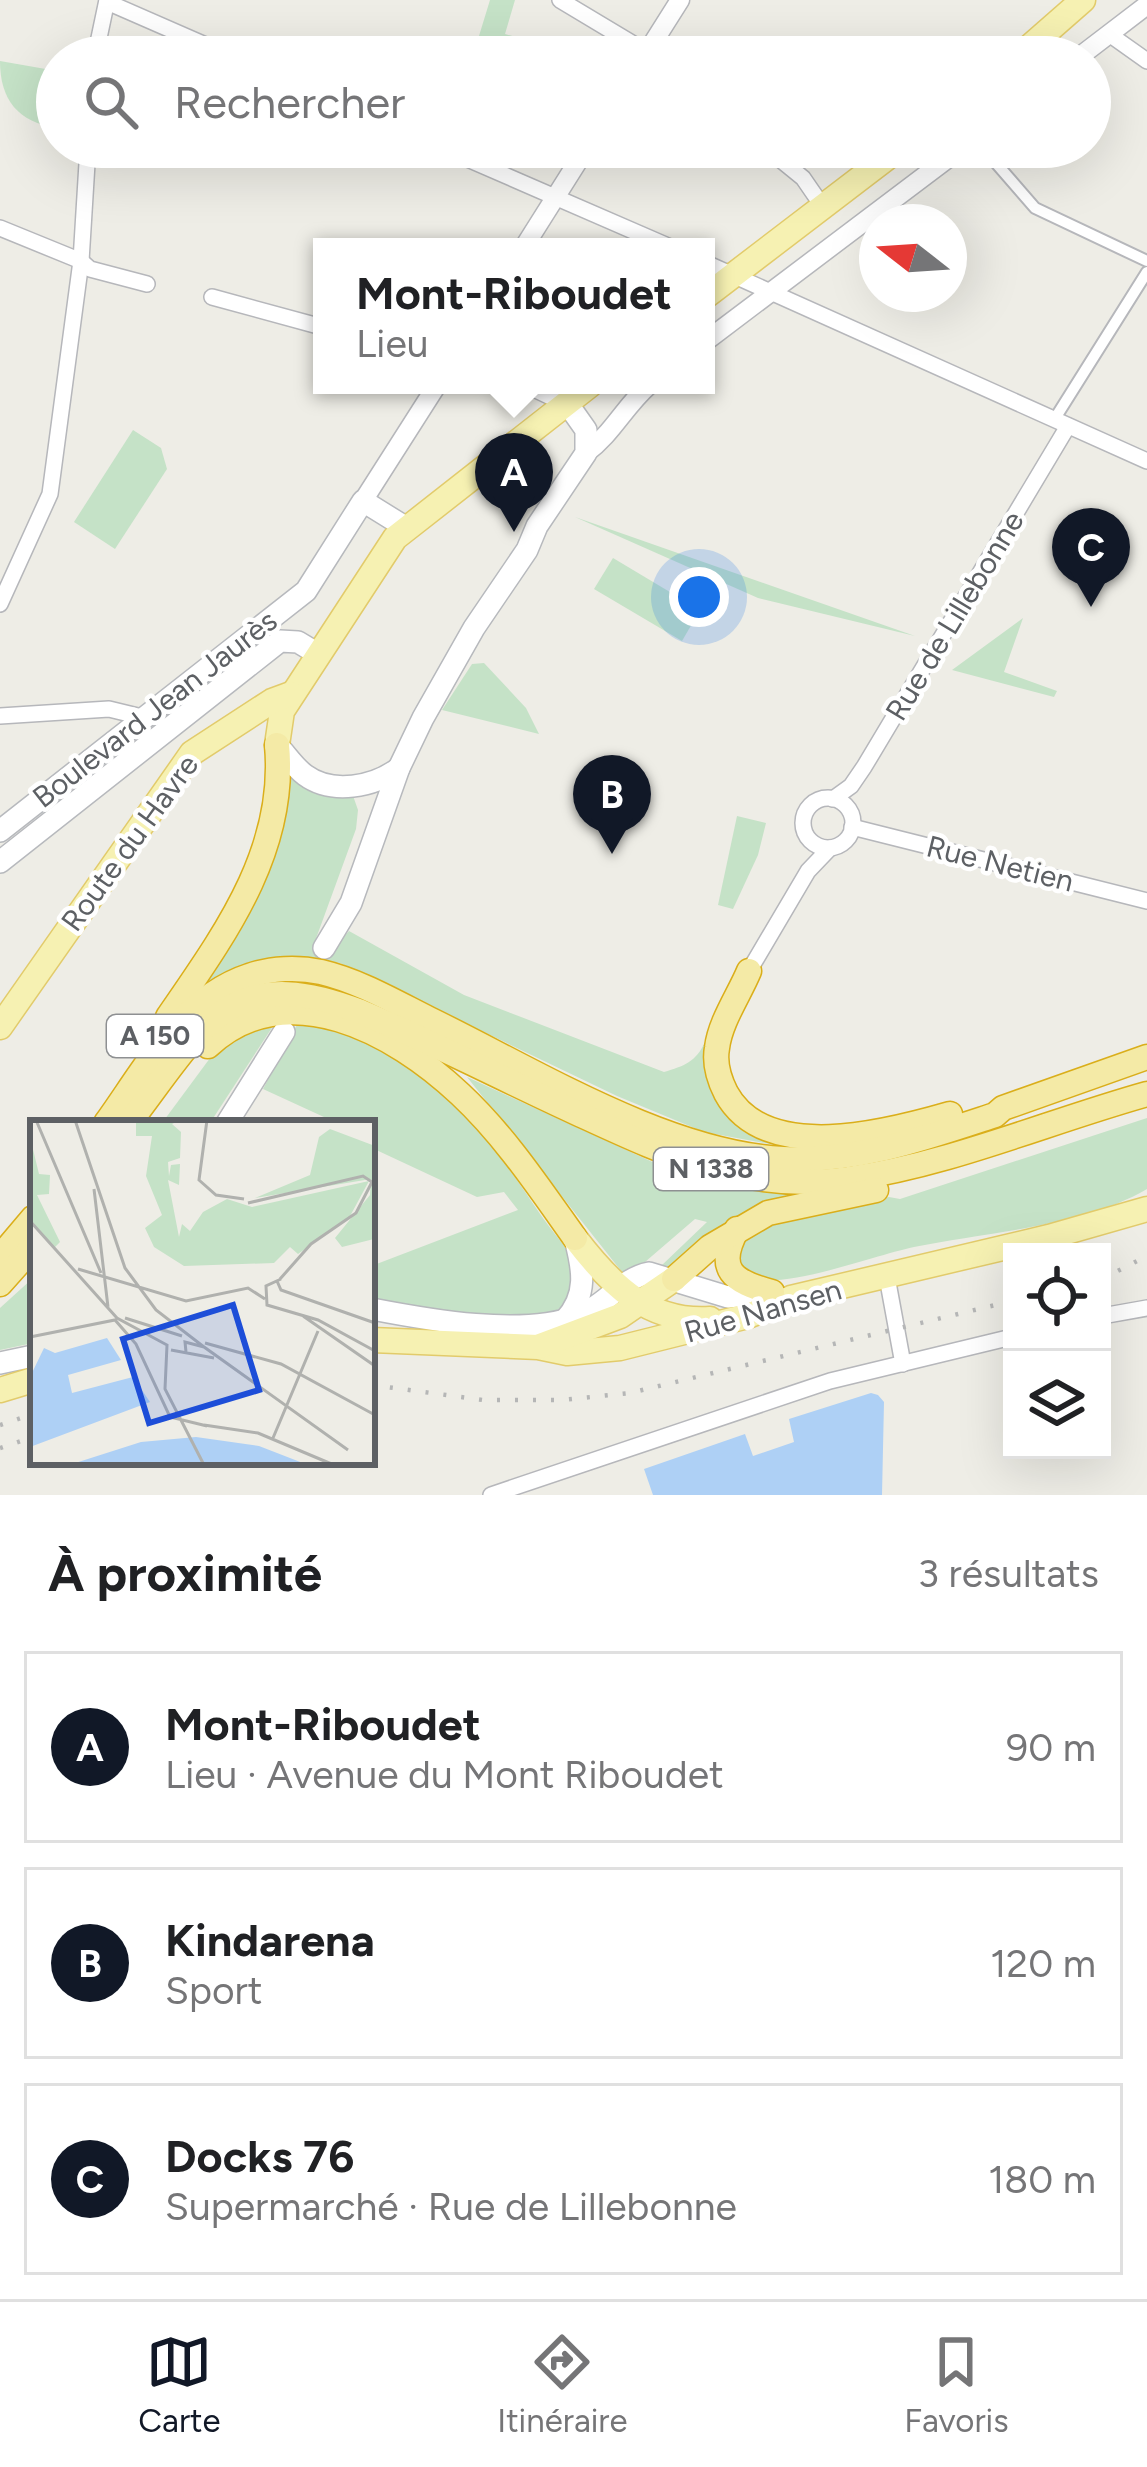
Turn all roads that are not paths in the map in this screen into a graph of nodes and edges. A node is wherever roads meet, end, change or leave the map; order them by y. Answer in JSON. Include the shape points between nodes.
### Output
{"nodes":[{"id":1,"x":560,"y":0,"type":"edge"},
{"id":2,"x":680,"y":0,"type":"edge"},
{"id":3,"x":1083,"y":0,"type":"edge"},
{"id":4,"x":107,"y":1,"type":"edge"},
{"id":5,"x":1147,"y":5,"type":"edge"},
{"id":6,"x":1108,"y":34,"type":"junction"},
{"id":7,"x":100,"y":36,"type":"edge"},
{"id":8,"x":185,"y":36,"type":"edge"},
{"id":9,"x":618,"y":36,"type":"edge"},
{"id":10,"x":660,"y":36,"type":"edge"},
{"id":11,"x":1042,"y":36,"type":"edge"},
{"id":12,"x":1105,"y":36,"type":"edge"},
{"id":13,"x":1111,"y":36,"type":"edge"},
{"id":14,"x":1111,"y":36,"type":"edge"},
{"id":15,"x":1147,"y":61,"type":"edge"},
{"id":16,"x":87,"y":168,"type":"edge"},
{"id":17,"x":488,"y":168,"type":"edge"},
{"id":18,"x":574,"y":168,"type":"edge"},
{"id":19,"x":791,"y":168,"type":"edge"},
{"id":20,"x":873,"y":168,"type":"edge"},
{"id":21,"x":936,"y":168,"type":"edge"},
{"id":22,"x":1000,"y":168,"type":"edge"},
{"id":23,"x":555,"y":197,"type":"junction"},
{"id":24,"x":823,"y":206,"type":"junction"},
{"id":25,"x":0,"y":228,"type":"edge"},
{"id":26,"x":530,"y":238,"type":"edge"},
{"id":27,"x":649,"y":238,"type":"edge"},
{"id":28,"x":81,"y":261,"type":"junction"},
{"id":29,"x":1147,"y":261,"type":"edge"},
{"id":30,"x":715,"y":266,"type":"edge"},
{"id":31,"x":1147,"y":272,"type":"edge"},
{"id":32,"x":733,"y":275,"type":"junction"},
{"id":33,"x":147,"y":284,"type":"dead end"},
{"id":34,"x":715,"y":289,"type":"edge"},
{"id":35,"x":772,"y":292,"type":"junction"},
{"id":36,"x":212,"y":297,"type":"dead end"},
{"id":37,"x":313,"y":325,"type":"edge"},
{"id":38,"x":715,"y":334,"type":"edge"},
{"id":39,"x":431,"y":394,"type":"edge"},
{"id":40,"x":548,"y":394,"type":"edge"},
{"id":41,"x":578,"y":394,"type":"edge"},
{"id":42,"x":639,"y":394,"type":"edge"},
{"id":43,"x":567,"y":403,"type":"junction"},
{"id":44,"x":1061,"y":423,"type":"junction"},
{"id":45,"x":586,"y":441,"type":"junction"},
{"id":46,"x":1147,"y":461,"type":"edge"},
{"id":47,"x":363,"y":501,"type":"junction"},
{"id":48,"x":405,"y":527,"type":"junction"},
{"id":49,"x":0,"y":604,"type":"edge"},
{"id":50,"x":318,"y":654,"type":"junction"},
{"id":51,"x":291,"y":694,"type":"junction"},
{"id":52,"x":0,"y":716,"type":"edge"},
{"id":53,"x":142,"y":717,"type":"junction"},
{"id":54,"x":277,"y":745,"type":"junction"},
{"id":55,"x":399,"y":768,"type":"junction"},
{"id":56,"x":833,"y":799,"type":"junction"},
{"id":57,"x":853,"y":827,"type":"junction"},
{"id":58,"x":0,"y":831,"type":"edge"},
{"id":59,"x":830,"y":848,"type":"junction"},
{"id":60,"x":0,"y":862,"type":"edge"},
{"id":61,"x":1147,"y":901,"type":"edge"},
{"id":62,"x":324,"y":948,"type":"dead end"},
{"id":63,"x":748,"y":971,"type":"joint"},
{"id":64,"x":253,"y":997,"type":"joint"},
{"id":65,"x":0,"y":1028,"type":"edge"},
{"id":66,"x":284,"y":1033,"type":"dead end"},
{"id":67,"x":1137,"y":1060,"type":"edge"},
{"id":68,"x":1142,"y":1095,"type":"edge"},
{"id":69,"x":1003,"y":1108,"type":"junction"},
{"id":70,"x":97,"y":1120,"type":"edge"},
{"id":71,"x":108,"y":1120,"type":"edge"},
{"id":72,"x":132,"y":1120,"type":"edge"},
{"id":73,"x":150,"y":1120,"type":"edge"},
{"id":74,"x":229,"y":1120,"type":"edge"},
{"id":75,"x":960,"y":1154,"type":"junction"},
{"id":76,"x":1147,"y":1209,"type":"edge"},
{"id":77,"x":30,"y":1211,"type":"edge"},
{"id":78,"x":30,"y":1222,"type":"edge"},
{"id":79,"x":737,"y":1228,"type":"junction"},
{"id":80,"x":575,"y":1238,"type":"junction"},
{"id":81,"x":0,"y":1246,"type":"edge"},
{"id":82,"x":30,"y":1254,"type":"edge"},
{"id":83,"x":0,"y":1257,"type":"edge"},
{"id":84,"x":886,"y":1276,"type":"junction"},
{"id":85,"x":674,"y":1279,"type":"junction"},
{"id":86,"x":0,"y":1285,"type":"edge"},
{"id":87,"x":782,"y":1295,"type":"junction"},
{"id":88,"x":630,"y":1297,"type":"junction"},
{"id":89,"x":1147,"y":1308,"type":"edge"},
{"id":90,"x":375,"y":1309,"type":"edge"},
{"id":91,"x":1111,"y":1314,"type":"edge"},
{"id":92,"x":748,"y":1316,"type":"junction"},
{"id":93,"x":565,"y":1320,"type":"junction"},
{"id":94,"x":1003,"y":1339,"type":"edge"},
{"id":95,"x":375,"y":1340,"type":"edge"},
{"id":96,"x":538,"y":1347,"type":"junction"},
{"id":97,"x":30,"y":1358,"type":"edge"},
{"id":98,"x":903,"y":1364,"type":"junction"},
{"id":99,"x":2,"y":1380,"type":"edge"},
{"id":100,"x":491,"y":1495,"type":"edge"}],
"edges":[{"from":1,"to":9,"type":"street"},
{"from":2,"to":10,"type":"street"},
{"from":3,"to":11,"type":"main road"},
{"from":4,"to":7,"type":"street"},
{"from":4,"to":8,"type":"street"},
{"from":5,"to":6,"type":"street"},
{"from":6,"to":12,"type":"street"},
{"from":6,"to":14,"type":"street"},
{"from":13,"to":15,"type":"street"},
{"from":16,"to":28,"type":"street"},
{"from":17,"to":23,"type":"street"},
{"from":18,"to":23,"type":"street"},
{"from":19,"to":24,"type":"street"},
{"from":20,"to":24,"type":"main road"},
{"from":21,"to":35,"type":"street"},
{"from":22,"to":29,"type":"street","via":[[1035,208]]},
{"from":23,"to":26,"type":"street"},
{"from":23,"to":27,"type":"street"},
{"from":24,"to":32,"type":"main road"},
{"from":25,"to":28,"type":"street"},
{"from":28,"to":33,"type":"street"},
{"from":28,"to":49,"type":"street","via":[[50,494]]},
{"from":30,"to":32,"type":"street"},
{"from":31,"to":44,"type":"street"},
{"from":32,"to":34,"type":"main road"},
{"from":32,"to":35,"type":"street"},
{"from":35,"to":38,"type":"street"},
{"from":35,"to":44,"type":"street"},
{"from":36,"to":37,"type":"street"},
{"from":39,"to":47,"type":"street"},
{"from":40,"to":43,"type":"street"},
{"from":41,"to":43,"type":"main road"},
{"from":42,"to":45,"type":"street","via":[[605,440]]},
{"from":43,"to":45,"type":"main road"},
{"from":43,"to":48,"type":"main road"},
{"from":44,"to":46,"type":"street"},
{"from":44,"to":56,"type":"street","name":"Rue de Lillebonne","via":[[876,748]]},
{"from":45,"to":55,"type":"main road"},
{"from":47,"to":48,"type":"main road"},
{"from":47,"to":53,"type":"main road","name":"Boulevard Jean Jaurès","via":[[310,586]]},
{"from":48,"to":50,"type":"main road"},
{"from":50,"to":51,"type":"main road"},
{"from":50,"to":60,"type":"main road","name":"Boulevard Jean Jaurès","via":[[280,641]]},
{"from":51,"to":54,"type":"main road"},
{"from":51,"to":65,"type":"main road","name":"Route du Havre","via":[[192,753]]},
{"from":52,"to":53,"type":"street","via":[[109,709]]},
{"from":53,"to":58,"type":"main road","name":"Boulevard Jean Jaurès"},
{"from":54,"to":55,"type":"main road","via":[[323,784],[377,783]]},
{"from":54,"to":70,"type":"highway","number":"A 150","via":[[273,826],[239,908]]},
{"from":55,"to":62,"type":"main road","via":[[351,904]]},
{"from":56,"to":57,"type":"street","via":[[848,809]]},
{"from":56,"to":59,"type":"street","via":[[810,806],[803,822],[814,844]]},
{"from":57,"to":59,"type":"street"},
{"from":57,"to":61,"type":"street","name":"Rue Netien"},
{"from":59,"to":63,"type":"street"},
{"from":63,"to":69,"type":"highway","via":[[716,1060],[731,1101],[763,1127],[804,1136],[863,1134],[991,1102]]},
{"from":64,"to":72,"type":"highway","number":"A 150","via":[[205,1026]]},
{"from":64,"to":75,"type":"highway","number":"N 1338","via":[[278,991],[335,1002],[674,1158],[734,1175],[847,1180]]},
{"from":66,"to":74,"type":"main road"},
{"from":67,"to":69,"type":"highway","number":"N 1338"},
{"from":68,"to":75,"type":"highway","number":"N 1338"},
{"from":69,"to":71,"type":"highway","number":"N 1338","via":[[857,1156],[732,1152],[656,1128],[368,989],[298,969],[247,976],[201,1000]]},
{"from":73,"to":80,"type":"highway","via":[[207,1047],[238,1022],[280,1010],[328,1016],[417,1060],[461,1095]]},
{"from":75,"to":79,"type":"highway","via":[[875,1190]]},
{"from":76,"to":84,"type":"main road","name":"Rue Nansen"},
{"from":77,"to":81,"type":"highway"},
{"from":78,"to":83,"type":"highway"},
{"from":79,"to":85,"type":"highway"},
{"from":79,"to":87,"type":"highway","via":[[727,1257],[732,1274]]},
{"from":80,"to":88,"type":"main road"},
{"from":80,"to":93,"type":"main road","via":[[583,1286]]},
{"from":82,"to":86,"type":"highway"},
{"from":84,"to":87,"type":"main road","name":"Rue Nansen"},
{"from":84,"to":98,"type":"street"},
{"from":85,"to":87,"type":"main road","name":"Rue Nansen","via":[[728,1297]]},
{"from":85,"to":88,"type":"main road"},
{"from":87,"to":92,"type":"main road","name":"Rue Nansen"},
{"from":88,"to":92,"type":"main road","via":[[694,1320]]},
{"from":88,"to":93,"type":"main road"},
{"from":88,"to":96,"type":"main road","via":[[593,1330]]},
{"from":89,"to":91,"type":"street"},
{"from":90,"to":93,"type":"main road","via":[[459,1322]]},
{"from":92,"to":96,"type":"main road","name":"Rue Nansen","via":[[620,1348]]},
{"from":94,"to":98,"type":"street"},
{"from":95,"to":96,"type":"main road","name":"Rue Nansen"},
{"from":97,"to":99,"type":"main road"},
{"from":98,"to":100,"type":"street"}]}
